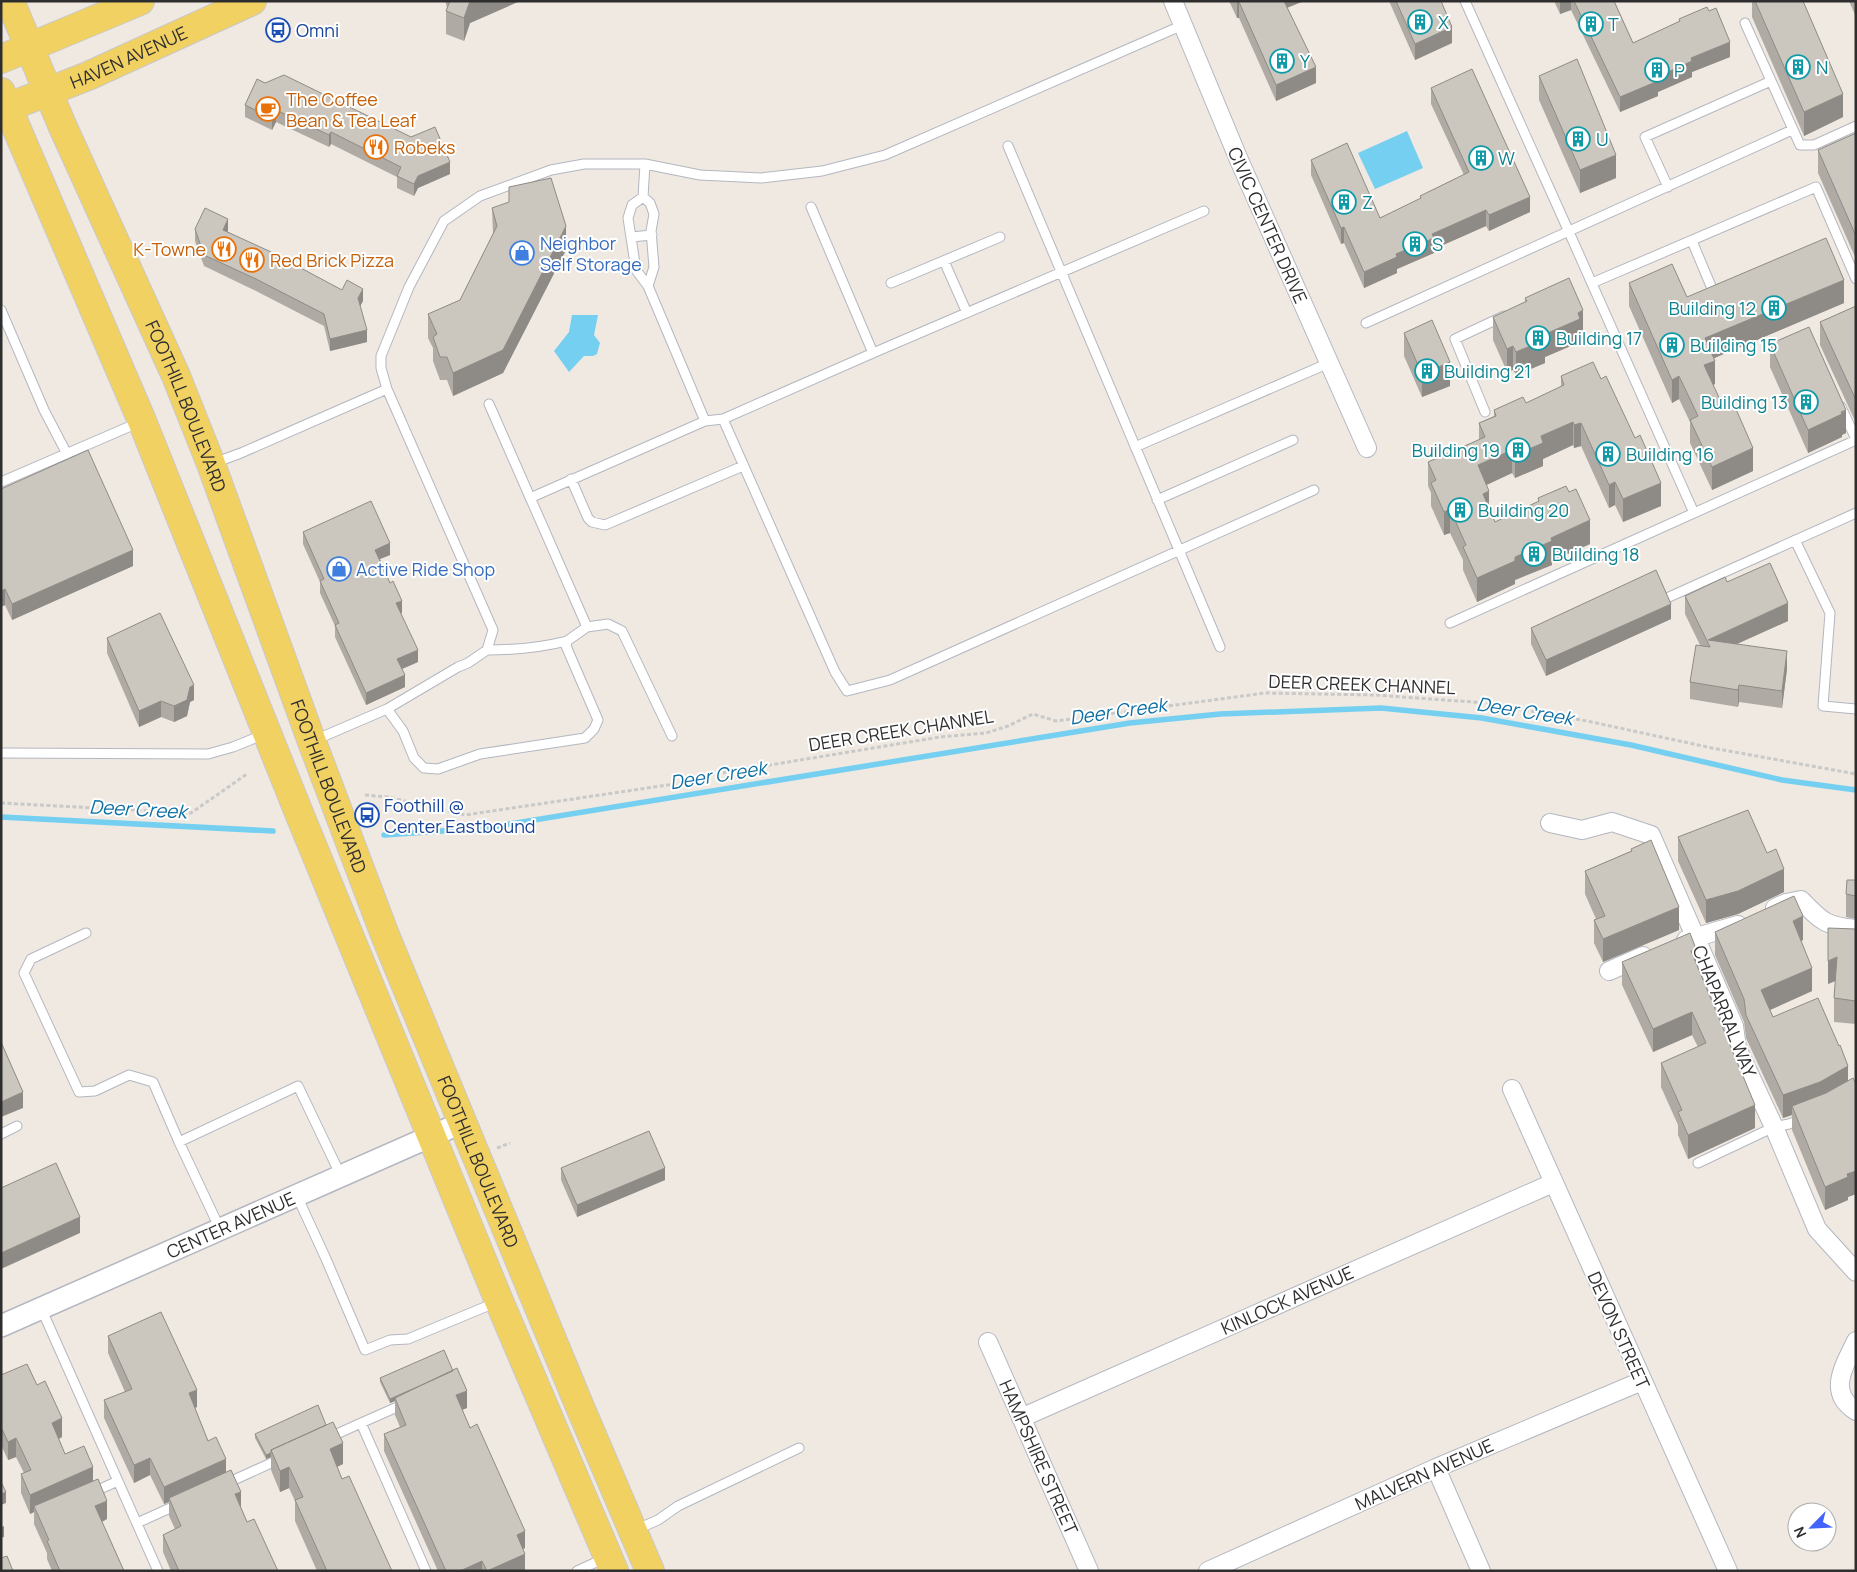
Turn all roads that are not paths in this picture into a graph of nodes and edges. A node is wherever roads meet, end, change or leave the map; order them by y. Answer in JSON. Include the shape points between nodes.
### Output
{"nodes":[{"id":1,"x":10,"y":1,"type":"edge"},
{"id":2,"x":140,"y":1,"type":"edge"},
{"id":3,"x":252,"y":1,"type":"edge"},
{"id":4,"x":1173,"y":1,"type":"edge"},
{"id":5,"x":1465,"y":1,"type":"edge"},
{"id":6,"x":1745,"y":23,"type":"dead end"},
{"id":7,"x":1183,"y":26,"type":"junction"},
{"id":8,"x":30,"y":48,"type":"junction"},
{"id":9,"x":1,"y":59,"type":"edge"},
{"id":10,"x":1771,"y":81,"type":"junction"},
{"id":11,"x":48,"y":92,"type":"junction"},
{"id":12,"x":3,"y":103,"type":"edge"},
{"id":13,"x":1856,"y":126,"type":"edge"},
{"id":14,"x":1792,"y":130,"type":"junction"},
{"id":15,"x":1008,"y":146,"type":"dead end"},
{"id":16,"x":645,"y":164,"type":"junction"},
{"id":17,"x":1668,"y":187,"type":"junction"},
{"id":18,"x":643,"y":197,"type":"junction"},
{"id":19,"x":811,"y":207,"type":"dead end"},
{"id":20,"x":1204,"y":211,"type":"dead end"},
{"id":21,"x":1570,"y":232,"type":"junction"},
{"id":22,"x":652,"y":235,"type":"junction"},
{"id":23,"x":631,"y":237,"type":"junction"},
{"id":24,"x":1000,"y":237,"type":"dead end"},
{"id":25,"x":1692,"y":241,"type":"junction"},
{"id":26,"x":944,"y":261,"type":"junction"},
{"id":27,"x":1060,"y":274,"type":"junction"},
{"id":28,"x":1856,"y":279,"type":"edge"},
{"id":29,"x":890,"y":283,"type":"dead end"},
{"id":30,"x":1592,"y":283,"type":"junction"},
{"id":31,"x":1731,"y":284,"type":"edge"},
{"id":32,"x":648,"y":286,"type":"junction"},
{"id":33,"x":1,"y":310,"type":"edge"},
{"id":34,"x":1516,"y":310,"type":"edge"},
{"id":35,"x":967,"y":313,"type":"junction"},
{"id":36,"x":1366,"y":323,"type":"dead end"},
{"id":37,"x":873,"y":352,"type":"junction"},
{"id":38,"x":1329,"y":363,"type":"junction"},
{"id":39,"x":387,"y":389,"type":"junction"},
{"id":40,"x":1835,"y":394,"type":"edge"},
{"id":41,"x":489,"y":404,"type":"dead end"},
{"id":42,"x":1485,"y":412,"type":"dead end"},
{"id":43,"x":723,"y":419,"type":"junction"},
{"id":44,"x":142,"y":421,"type":"junction"},
{"id":45,"x":705,"y":421,"type":"junction"},
{"id":46,"x":1293,"y":440,"type":"dead end"},
{"id":47,"x":1856,"y":440,"type":"edge"},
{"id":48,"x":1135,"y":447,"type":"junction"},
{"id":49,"x":1367,"y":448,"type":"dead end"},
{"id":50,"x":67,"y":454,"type":"junction"},
{"id":51,"x":211,"y":464,"type":"junction"},
{"id":52,"x":743,"y":466,"type":"junction"},
{"id":53,"x":571,"y":480,"type":"junction"},
{"id":54,"x":1,"y":482,"type":"edge"},
{"id":55,"x":1314,"y":490,"type":"dead end"},
{"id":56,"x":530,"y":498,"type":"junction"},
{"id":57,"x":1157,"y":500,"type":"junction"},
{"id":58,"x":1694,"y":513,"type":"junction"},
{"id":59,"x":1856,"y":513,"type":"edge"},
{"id":60,"x":1795,"y":540,"type":"junction"},
{"id":61,"x":1179,"y":551,"type":"junction"},
{"id":62,"x":1669,"y":597,"type":"edge"},
{"id":63,"x":1450,"y":623,"type":"dead end"},
{"id":64,"x":587,"y":628,"type":"junction"},
{"id":65,"x":567,"y":641,"type":"junction"},
{"id":66,"x":1220,"y":647,"type":"dead end"},
{"id":67,"x":487,"y":650,"type":"junction"},
{"id":68,"x":387,"y":709,"type":"junction"},
{"id":69,"x":1856,"y":709,"type":"edge"},
{"id":70,"x":268,"y":733,"type":"junction"},
{"id":71,"x":672,"y":736,"type":"dead end"},
{"id":72,"x":312,"y":742,"type":"junction"},
{"id":73,"x":1,"y":753,"type":"edge"},
{"id":74,"x":1550,"y":823,"type":"dead end"},
{"id":75,"x":1856,"y":928,"type":"edge"},
{"id":76,"x":86,"y":933,"type":"dead end"},
{"id":77,"x":1696,"y":938,"type":"junction"},
{"id":78,"x":1609,"y":971,"type":"dead end"},
{"id":79,"x":1512,"y":1089,"type":"dead end"},
{"id":80,"x":1814,"y":1114,"type":"edge"},
{"id":81,"x":461,"y":1123,"type":"junction"},
{"id":82,"x":16,"y":1126,"type":"dead end"},
{"id":83,"x":1774,"y":1126,"type":"junction"},
{"id":84,"x":1,"y":1134,"type":"edge"},
{"id":85,"x":432,"y":1136,"type":"junction"},
{"id":86,"x":179,"y":1142,"type":"junction"},
{"id":87,"x":1698,"y":1163,"type":"dead end"},
{"id":88,"x":341,"y":1176,"type":"junction"},
{"id":89,"x":1553,"y":1183,"type":"junction"},
{"id":90,"x":296,"y":1196,"type":"junction"},
{"id":91,"x":220,"y":1229,"type":"junction"},
{"id":92,"x":1856,"y":1272,"type":"edge"},
{"id":93,"x":499,"y":1301,"type":"junction"},
{"id":94,"x":41,"y":1308,"type":"junction"},
{"id":95,"x":1,"y":1326,"type":"edge"},
{"id":96,"x":1856,"y":1341,"type":"edge"},
{"id":97,"x":988,"y":1342,"type":"dead end"},
{"id":98,"x":1642,"y":1381,"type":"junction"},
{"id":99,"x":416,"y":1398,"type":"edge"},
{"id":100,"x":1856,"y":1411,"type":"edge"},
{"id":101,"x":1021,"y":1418,"type":"junction"},
{"id":102,"x":361,"y":1424,"type":"junction"},
{"id":103,"x":316,"y":1443,"type":"edge"},
{"id":104,"x":799,"y":1448,"type":"dead end"},
{"id":105,"x":289,"y":1455,"type":"edge"},
{"id":106,"x":1436,"y":1468,"type":"junction"},
{"id":107,"x":118,"y":1481,"type":"junction"},
{"id":108,"x":218,"y":1487,"type":"edge"},
{"id":109,"x":85,"y":1496,"type":"edge"},
{"id":110,"x":190,"y":1499,"type":"edge"},
{"id":111,"x":136,"y":1523,"type":"junction"},
{"id":112,"x":633,"y":1531,"type":"junction"},
{"id":113,"x":611,"y":1564,"type":"edge"},
{"id":114,"x":158,"y":1571,"type":"edge"},
{"id":115,"x":426,"y":1571,"type":"edge"},
{"id":116,"x":577,"y":1571,"type":"edge"},
{"id":117,"x":650,"y":1571,"type":"edge"},
{"id":118,"x":1089,"y":1571,"type":"edge"},
{"id":119,"x":1208,"y":1571,"type":"edge"},
{"id":120,"x":1481,"y":1571,"type":"edge"},
{"id":121,"x":1728,"y":1571,"type":"edge"}],
"edges":[{"from":1,"to":8,"type":"main road","name":"FOOTHILL BOULEVARD"},
{"from":2,"to":8,"type":"main road"},
{"from":3,"to":11,"type":"main road","name":"HAVEN AVENUE"},
{"from":4,"to":7,"type":"street","name":"CIVIC CENTER DRIVE"},
{"from":5,"to":21,"type":"lane"},
{"from":6,"to":10,"type":"lane"},
{"from":7,"to":16,"type":"lane","via":[[885,155],[822,171],[761,178],[700,175]]},
{"from":7,"to":38,"type":"street","name":"CIVIC CENTER DRIVE"},
{"from":8,"to":9,"type":"main road"},
{"from":8,"to":11,"type":"main road","name":"FOOTHILL BOULEVARD"},
{"from":10,"to":14,"type":"lane"},
{"from":10,"to":17,"type":"lane","via":[[1645,137]]},
{"from":11,"to":12,"type":"main road","name":"HAVEN AVENUE"},
{"from":11,"to":51,"type":"main road","name":"FOOTHILL BOULEVARD","via":[[176,376]]},
{"from":12,"to":44,"type":"main road","name":"FOOTHILL BOULEVARD"},
{"from":13,"to":14,"type":"lane","via":[[1814,144],[1800,145]]},
{"from":14,"to":17,"type":"lane"},
{"from":15,"to":27,"type":"lane"},
{"from":16,"to":18,"type":"lane"},
{"from":16,"to":39,"type":"lane","via":[[584,164],[551,170],[480,196],[444,221],[409,287],[385,343],[381,368]]},
{"from":17,"to":21,"type":"lane"},
{"from":18,"to":22,"type":"lane","via":[[650,203],[654,214]]},
{"from":18,"to":23,"type":"lane","via":[[632,206],[628,218]]},
{"from":19,"to":37,"type":"lane"},
{"from":20,"to":27,"type":"lane"},
{"from":21,"to":30,"type":"lane"},
{"from":21,"to":36,"type":"lane"},
{"from":22,"to":23,"type":"lane"},
{"from":22,"to":32,"type":"lane","via":[[654,267]]},
{"from":23,"to":32,"type":"lane","via":[[636,270]]},
{"from":24,"to":26,"type":"lane"},
{"from":25,"to":28,"type":"lane","via":[[1816,187],[1833,239]]},
{"from":25,"to":30,"type":"lane"},
{"from":25,"to":31,"type":"lane","via":[[1713,292]]},
{"from":26,"to":29,"type":"lane"},
{"from":26,"to":35,"type":"lane"},
{"from":27,"to":35,"type":"lane"},
{"from":27,"to":48,"type":"lane"},
{"from":30,"to":58,"type":"lane"},
{"from":32,"to":45,"type":"lane"},
{"from":33,"to":50,"type":"lane","via":[[44,410]]},
{"from":34,"to":42,"type":"lane","via":[[1454,339]]},
{"from":35,"to":37,"type":"lane"},
{"from":37,"to":43,"type":"lane"},
{"from":38,"to":48,"type":"lane"},
{"from":38,"to":49,"type":"street","name":"CIVIC CENTER DRIVE"},
{"from":39,"to":51,"type":"lane"},
{"from":39,"to":67,"type":"lane","via":[[493,630]]},
{"from":40,"to":47,"type":"lane"},
{"from":41,"to":56,"type":"lane"},
{"from":43,"to":45,"type":"lane"},
{"from":43,"to":52,"type":"lane"},
{"from":44,"to":50,"type":"lane"},
{"from":44,"to":70,"type":"main road","name":"FOOTHILL BOULEVARD"},
{"from":45,"to":53,"type":"lane"},
{"from":46,"to":57,"type":"lane"},
{"from":47,"to":58,"type":"lane"},
{"from":48,"to":57,"type":"lane"},
{"from":50,"to":54,"type":"lane"},
{"from":51,"to":72,"type":"main road","name":"FOOTHILL BOULEVARD"},
{"from":52,"to":53,"type":"lane","via":[[605,525],[588,518]]},
{"from":52,"to":61,"type":"lane","via":[[835,672],[847,691],[890,680]]},
{"from":53,"to":56,"type":"lane"},
{"from":55,"to":61,"type":"lane"},
{"from":56,"to":64,"type":"lane"},
{"from":57,"to":61,"type":"lane"},
{"from":58,"to":63,"type":"lane"},
{"from":59,"to":60,"type":"lane"},
{"from":60,"to":62,"type":"lane"},
{"from":60,"to":69,"type":"lane","via":[[1830,613],[1823,706]]},
{"from":61,"to":66,"type":"lane"},
{"from":64,"to":65,"type":"lane"},
{"from":64,"to":71,"type":"lane","via":[[608,624],[622,631]]},
{"from":65,"to":67,"type":"lane","via":[[538,648]]},
{"from":65,"to":68,"type":"lane","via":[[566,646],[598,720],[585,738],[480,754],[438,769],[424,768],[414,758],[403,731]]},
{"from":67,"to":68,"type":"lane"},
{"from":68,"to":72,"type":"lane"},
{"from":70,"to":73,"type":"lane","via":[[208,754]]},
{"from":70,"to":85,"type":"main road","name":"FOOTHILL BOULEVARD"},
{"from":72,"to":81,"type":"main road","name":"FOOTHILL BOULEVARD"},
{"from":74,"to":77,"type":"street","name":"CHAPARRAL WAY","via":[[1582,830],[1612,822],[1651,835]]},
{"from":75,"to":77,"type":"street","via":[[1833,926],[1816,916],[1801,900],[1786,902],[1742,924]]},
{"from":76,"to":86,"type":"lane","via":[[32,960],[24,973],[79,1092],[95,1091],[129,1075],[153,1082]]},
{"from":77,"to":78,"type":"street","via":[[1677,942]]},
{"from":77,"to":83,"type":"street","name":"CHAPARRAL WAY","via":[[1734,1026],[1737,1048]]},
{"from":79,"to":89,"type":"street","name":"DEVON STREET"},
{"from":80,"to":83,"type":"lane"},
{"from":81,"to":85,"type":"street","name":"CENTER AVENUE"},
{"from":81,"to":112,"type":"main road","name":"FOOTHILL BOULEVARD"},
{"from":82,"to":84,"type":"lane"},
{"from":83,"to":87,"type":"lane"},
{"from":83,"to":92,"type":"street","name":"CHAPARRAL WAY","via":[[1818,1229]]},
{"from":85,"to":88,"type":"street","name":"CENTER AVENUE"},
{"from":85,"to":93,"type":"main road","name":"FOOTHILL BOULEVARD"},
{"from":86,"to":88,"type":"lane","via":[[298,1086]]},
{"from":86,"to":91,"type":"lane"},
{"from":88,"to":90,"type":"street","name":"CENTER AVENUE"},
{"from":89,"to":98,"type":"street","name":"DEVON STREET"},
{"from":89,"to":101,"type":"street","name":"KINLOCK AVENUE"},
{"from":90,"to":91,"type":"street","name":"CENTER AVENUE"},
{"from":90,"to":93,"type":"lane","via":[[365,1350],[390,1340],[408,1340]]},
{"from":91,"to":94,"type":"street","name":"CENTER AVENUE"},
{"from":93,"to":113,"type":"main road","name":"FOOTHILL BOULEVARD"},
{"from":94,"to":95,"type":"street","name":"CENTER AVENUE"},
{"from":94,"to":107,"type":"lane"},
{"from":96,"to":100,"type":"street","via":[[1839,1381],[1841,1397]]},
{"from":97,"to":101,"type":"street","name":"HAMPSHIRE STREET"},
{"from":98,"to":106,"type":"street","name":"MALVERN AVENUE"},
{"from":98,"to":121,"type":"street","name":"DEVON STREET"},
{"from":99,"to":102,"type":"lane"},
{"from":101,"to":118,"type":"street","name":"HAMPSHIRE STREET"},
{"from":102,"to":103,"type":"lane"},
{"from":102,"to":115,"type":"lane"},
{"from":104,"to":112,"type":"lane"},
{"from":105,"to":108,"type":"lane"},
{"from":106,"to":119,"type":"street","name":"MALVERN AVENUE"},
{"from":106,"to":120,"type":"street"},
{"from":107,"to":109,"type":"lane"},
{"from":107,"to":111,"type":"lane"},
{"from":110,"to":111,"type":"lane"},
{"from":111,"to":114,"type":"lane"},
{"from":112,"to":117,"type":"main road","name":"FOOTHILL BOULEVARD"},
{"from":113,"to":116,"type":"lane"}]}
